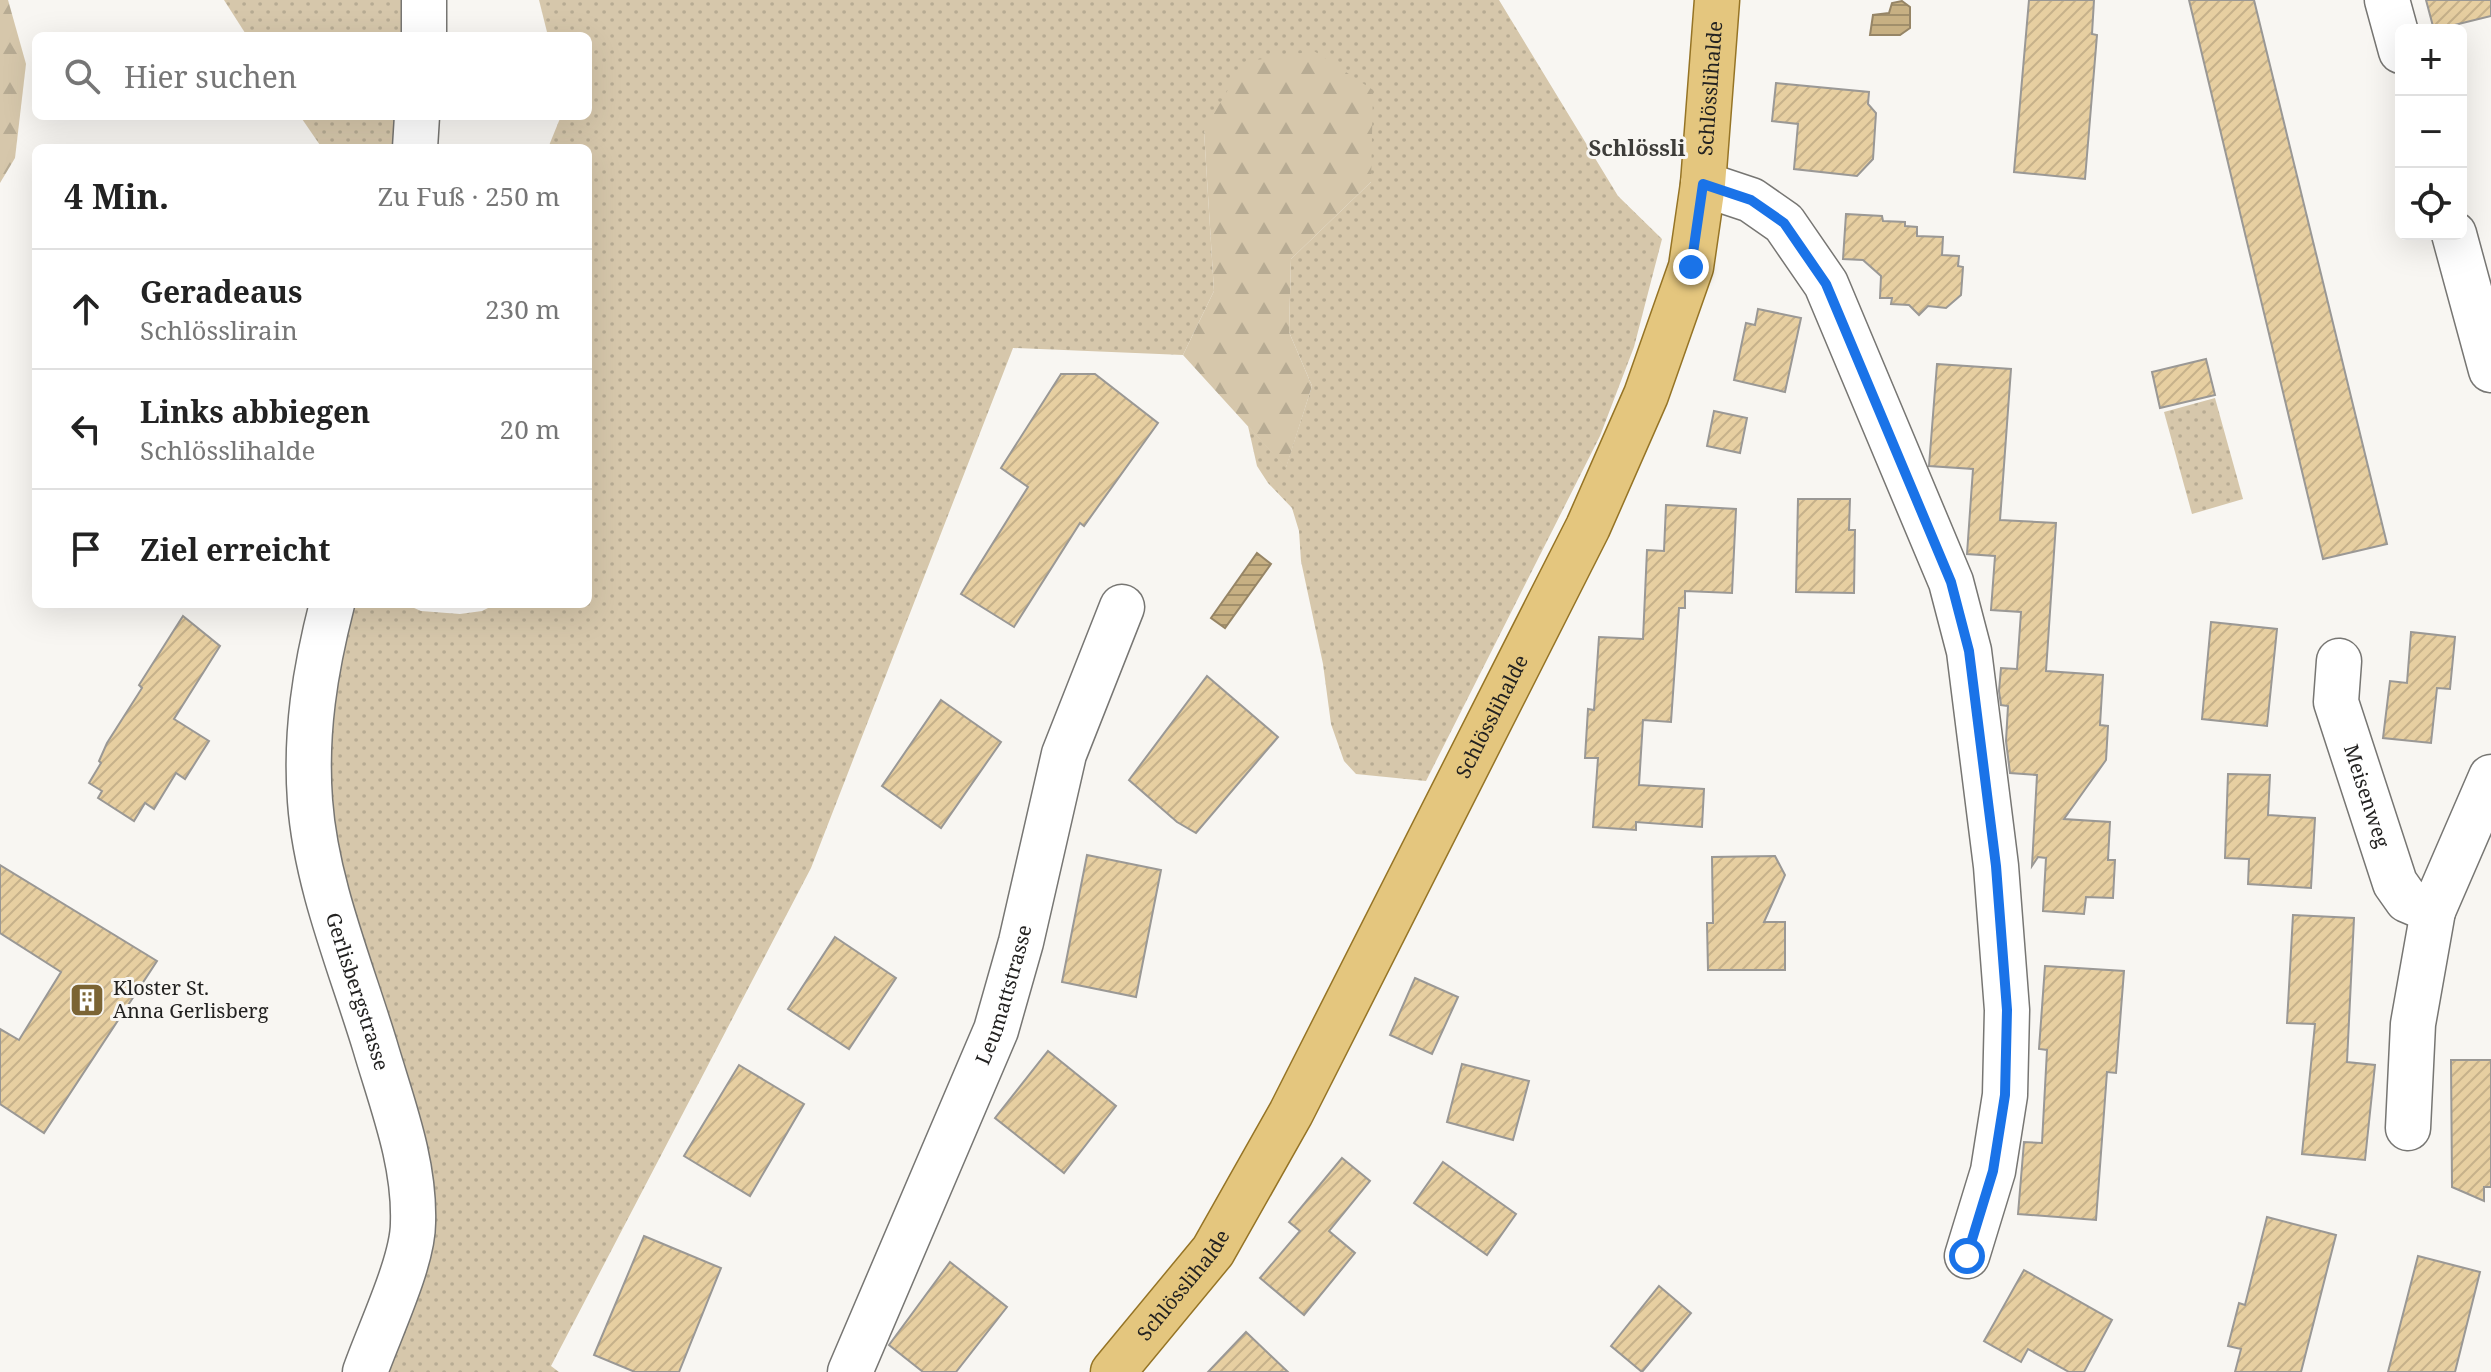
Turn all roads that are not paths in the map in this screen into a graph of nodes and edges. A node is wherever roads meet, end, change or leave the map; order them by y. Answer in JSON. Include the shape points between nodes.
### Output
{"nodes":[{"id":1,"x":424,"y":0,"type":"edge"},
{"id":2,"x":1717,"y":0,"type":"edge"},
{"id":3,"x":2387,"y":0,"type":"edge"},
{"id":4,"x":2395,"y":29,"type":"edge"},
{"id":5,"x":424,"y":32,"type":"edge"},
{"id":6,"x":417,"y":120,"type":"edge"},
{"id":7,"x":415,"y":144,"type":"edge"},
{"id":8,"x":1703,"y":184,"type":"junction"},
{"id":9,"x":2456,"y":240,"type":"edge"},
{"id":10,"x":2491,"y":370,"type":"edge"},
{"id":11,"x":1122,"y":607,"type":"dead end"},
{"id":12,"x":331,"y":608,"type":"edge"},
{"id":13,"x":2339,"y":661,"type":"dead end"},
{"id":14,"x":2491,"y":777,"type":"edge"},
{"id":15,"x":2433,"y":911,"type":"junction"},
{"id":16,"x":2408,"y":1128,"type":"dead end"},
{"id":17,"x":1967,"y":1256,"type":"dead end"},
{"id":18,"x":365,"y":1372,"type":"edge"},
{"id":19,"x":850,"y":1372,"type":"edge"},
{"id":20,"x":1113,"y":1372,"type":"edge"}],
"edges":[{"from":1,"to":5,"type":"street"},
{"from":2,"to":8,"type":"main road","name":"Schlösslihalde"},
{"from":3,"to":4,"type":"street"},
{"from":6,"to":7,"type":"street"},
{"from":8,"to":17,"type":"street","via":[[1751,200],[1784,223],[1826,284],[1951,582],[1969,651],[1996,866],[2007,1010],[2005,1095],[1993,1171]]},
{"from":8,"to":20,"type":"main road","name":"Schlösslihalde","via":[[1691,267],[1646,395],[1588,527],[1291,1113],[1213,1251]]},
{"from":9,"to":10,"type":"street"},
{"from":11,"to":19,"type":"street","name":"Leumattstrasse","via":[[1064,754],[996,1030]]},
{"from":12,"to":18,"type":"street","name":"Gerlisbergstrasse","via":[[314,674],[310,804],[323,873],[413,1191],[410,1245]]},
{"from":13,"to":15,"type":"street","name":"Meisenweg","via":[[2336,702],[2395,883],[2416,907]]},
{"from":14,"to":15,"type":"street"},
{"from":15,"to":16,"type":"street","via":[[2413,1024]]}]}
